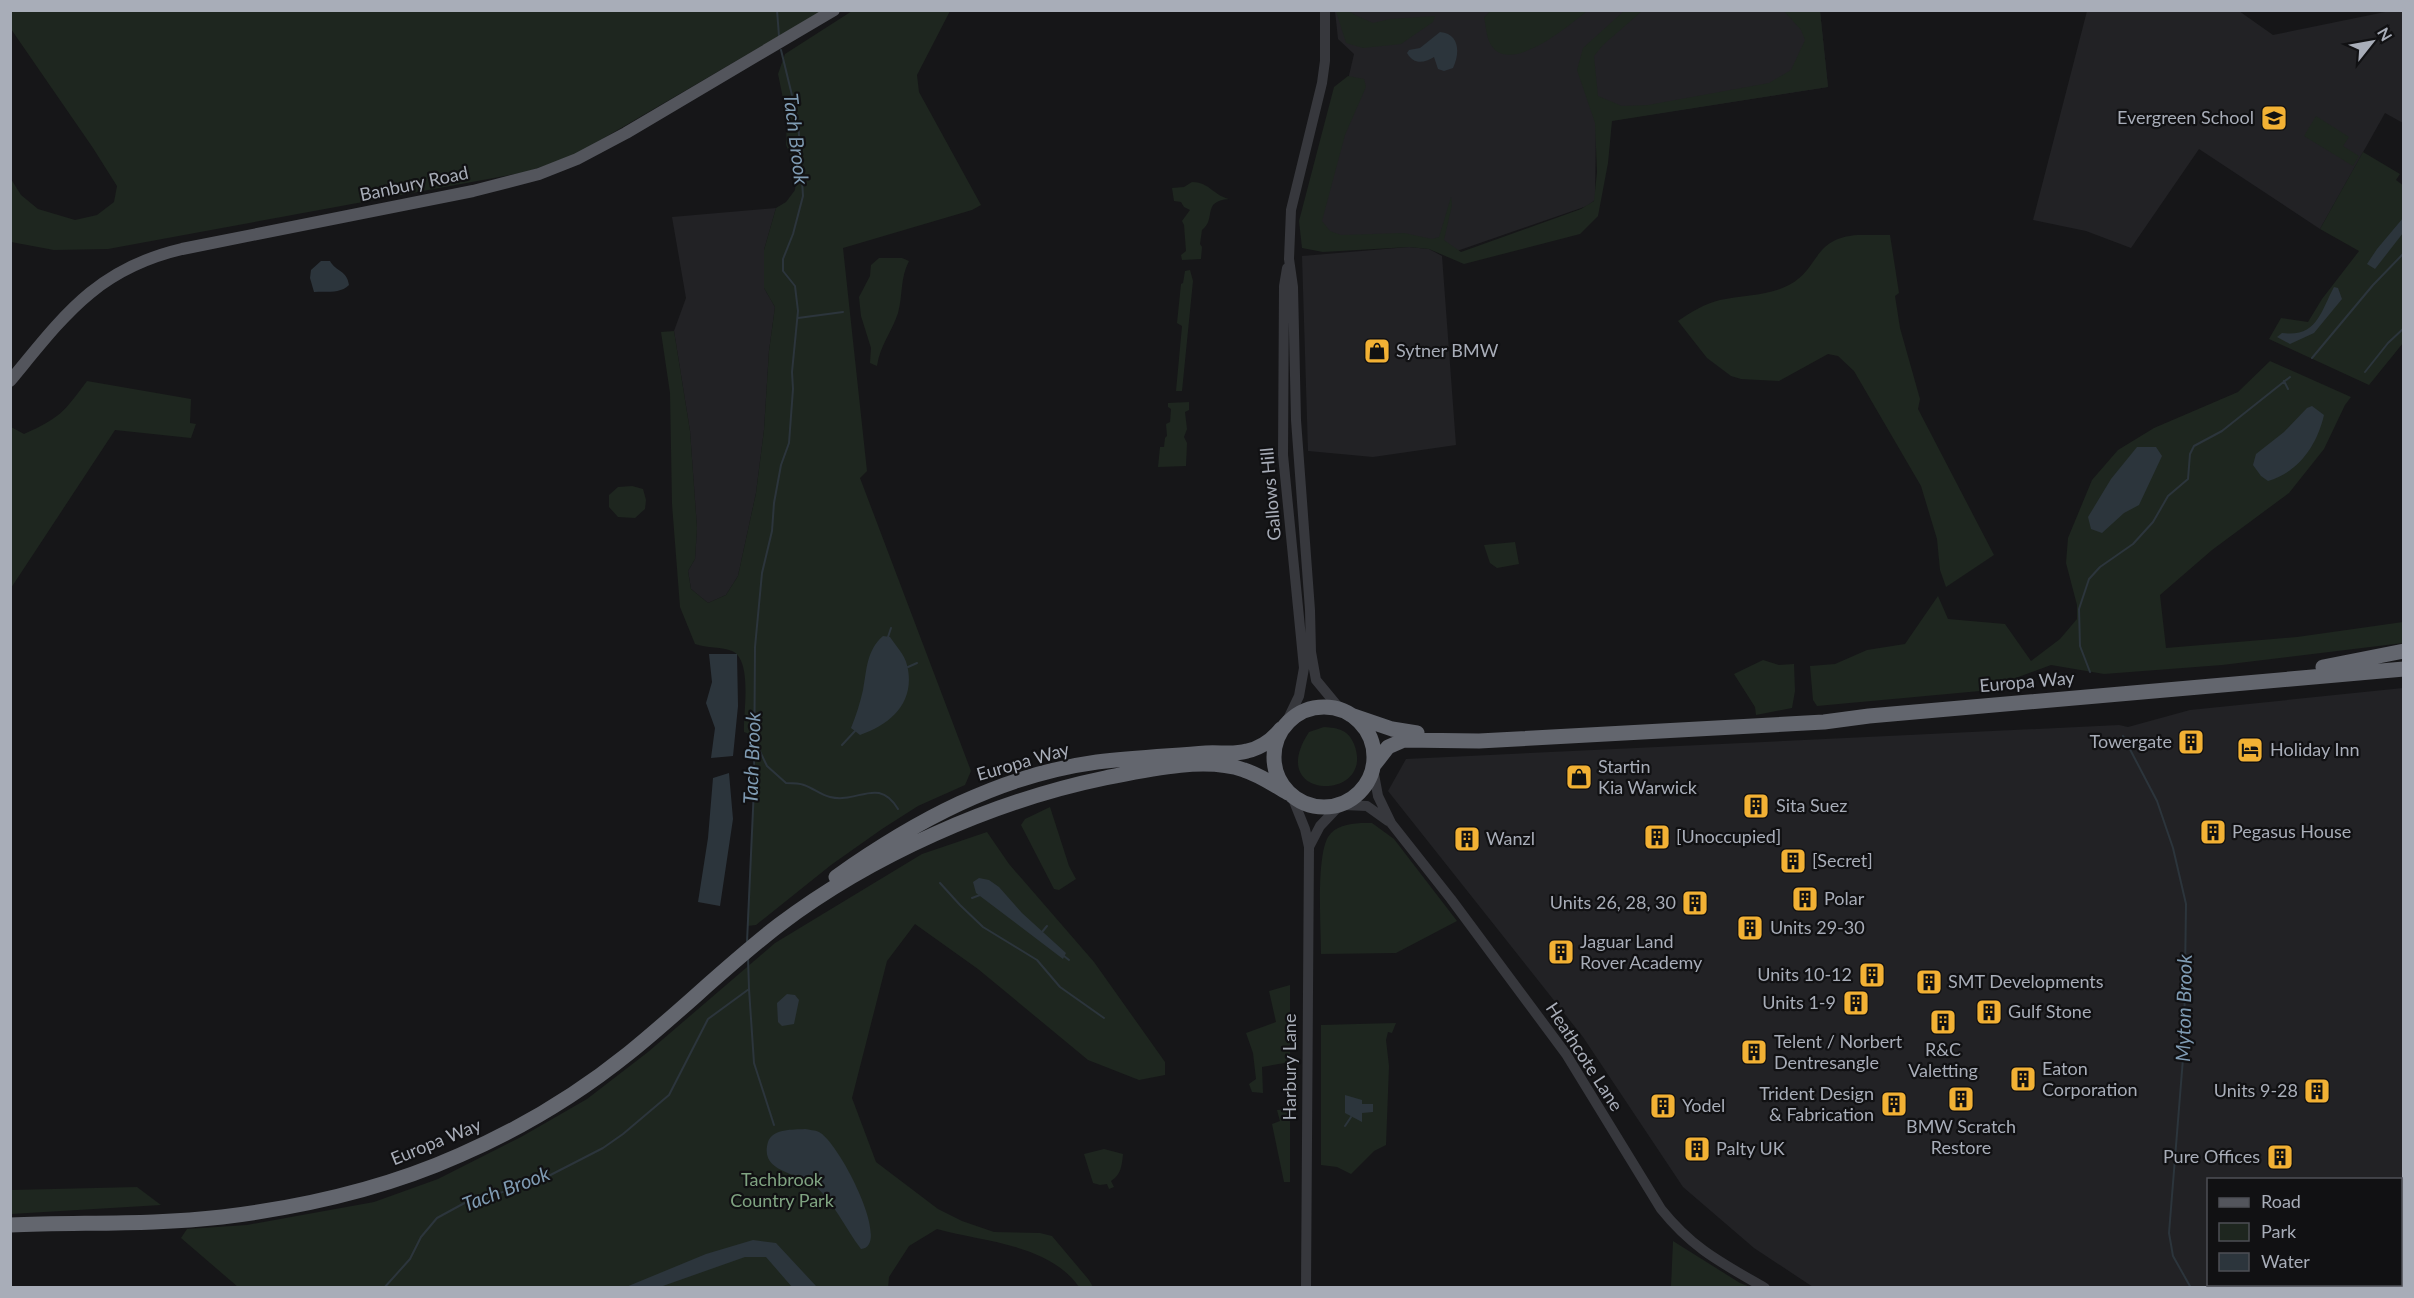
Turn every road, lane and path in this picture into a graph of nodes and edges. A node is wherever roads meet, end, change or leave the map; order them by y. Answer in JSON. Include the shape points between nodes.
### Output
{"nodes":[{"id":1,"x":834,"y":10,"type":"edge"},
{"id":2,"x":1325,"y":10,"type":"edge"},
{"id":3,"x":1289,"y":259,"type":"junction"},
{"id":4,"x":10,"y":381,"type":"edge"},
{"id":5,"x":2403,"y":651,"type":"edge"},
{"id":6,"x":2403,"y":659,"type":"edge"},
{"id":7,"x":2349,"y":662,"type":"junction"},
{"id":8,"x":2403,"y":669,"type":"edge"},
{"id":9,"x":2189,"y":688,"type":"junction"},
{"id":10,"x":1344,"y":712,"type":"junction"},
{"id":11,"x":1283,"y":726,"type":"junction"},
{"id":12,"x":1492,"y":739,"type":"junction"},
{"id":13,"x":1373,"y":767,"type":"junction"},
{"id":14,"x":1151,"y":770,"type":"junction"},
{"id":15,"x":985,"y":792,"type":"junction"},
{"id":16,"x":1290,"y":796,"type":"junction"},
{"id":17,"x":1004,"y":806,"type":"junction"},
{"id":18,"x":1341,"y":806,"type":"junction"},
{"id":19,"x":1391,"y":823,"type":"junction"},
{"id":20,"x":1308,"y":847,"type":"junction"},
{"id":21,"x":832,"y":879,"type":"junction"},
{"id":22,"x":802,"y":907,"type":"junction"},
{"id":23,"x":10,"y":1225,"type":"edge"},
{"id":24,"x":1306,"y":1287,"type":"edge"},
{"id":25,"x":1765,"y":1287,"type":"edge"}],
"edges":[{"from":1,"to":4,"type":"main road","name":"Banbury Road","via":[[626,133],[539,174],[141,261],[109,277],[76,304]]},
{"from":2,"to":3,"type":"street","name":"Gallows Hill","via":[[1323,82],[1291,210]]},
{"from":3,"to":10,"type":"street","name":"Gallows Hill","via":[[1311,652],[1316,680]]},
{"from":3,"to":11,"type":"street","name":"Gallows Hill","via":[[1284,286],[1282,420],[1304,668],[1299,696]]},
{"from":5,"to":7,"type":"highway","name":"Europa Way"},
{"from":6,"to":7,"type":"highway"},
{"from":7,"to":9,"type":"highway","name":"Europa Way"},
{"from":8,"to":9,"type":"highway","name":"Europa Way"},
{"from":9,"to":12,"type":"highway","name":"Europa Way","via":[[1869,716],[1824,714],[1712,727]]},
{"from":10,"to":11,"type":"highway","via":[[1326,706],[1309,708]]},
{"from":10,"to":12,"type":"highway","name":"Europa Way","via":[[1410,732]]},
{"from":10,"to":13,"type":"highway","via":[[1369,736]]},
{"from":11,"to":15,"type":"highway","name":"Europa Way","via":[[1271,740],[1248,751],[1096,762],[1050,771]]},
{"from":11,"to":16,"type":"highway","via":[[1275,763]]},
{"from":12,"to":13,"type":"highway","name":"Europa Way","via":[[1404,740],[1388,747]]},
{"from":13,"to":18,"type":"highway","via":[[1359,793]]},
{"from":13,"to":19,"type":"street","name":"Heathcote Lane","via":[[1378,796]]},
{"from":14,"to":15,"type":"highway","via":[[1121,769],[1006,795]]},
{"from":14,"to":16,"type":"highway","name":"Europa Way","via":[[1226,765],[1243,769]]},
{"from":14,"to":17,"type":"highway","name":"Europa Way","via":[[1088,782]]},
{"from":15,"to":21,"type":"highway","name":"Europa Way","via":[[913,826]]},
{"from":16,"to":18,"type":"highway","via":[[1312,807]]},
{"from":16,"to":20,"type":"street","name":"Harbury Lane","via":[[1305,829]]},
{"from":17,"to":21,"type":"highway","via":[[989,801],[968,809]]},
{"from":17,"to":22,"type":"highway","name":"Europa Way","via":[[882,860]]},
{"from":18,"to":19,"type":"street","name":"Heathcote Lane","via":[[1367,806]]},
{"from":18,"to":20,"type":"street","via":[[1320,826]]},
{"from":19,"to":25,"type":"street","name":"Heathcote Lane","via":[[1566,1054],[1671,1221],[1703,1252]]},
{"from":20,"to":24,"type":"street","name":"Harbury Lane"},
{"from":21,"to":22,"type":"highway","name":"Europa Way"},
{"from":22,"to":23,"type":"highway","name":"Europa Way","via":[[628,1053],[560,1102],[487,1143],[415,1173],[330,1200],[219,1217]]}]}
